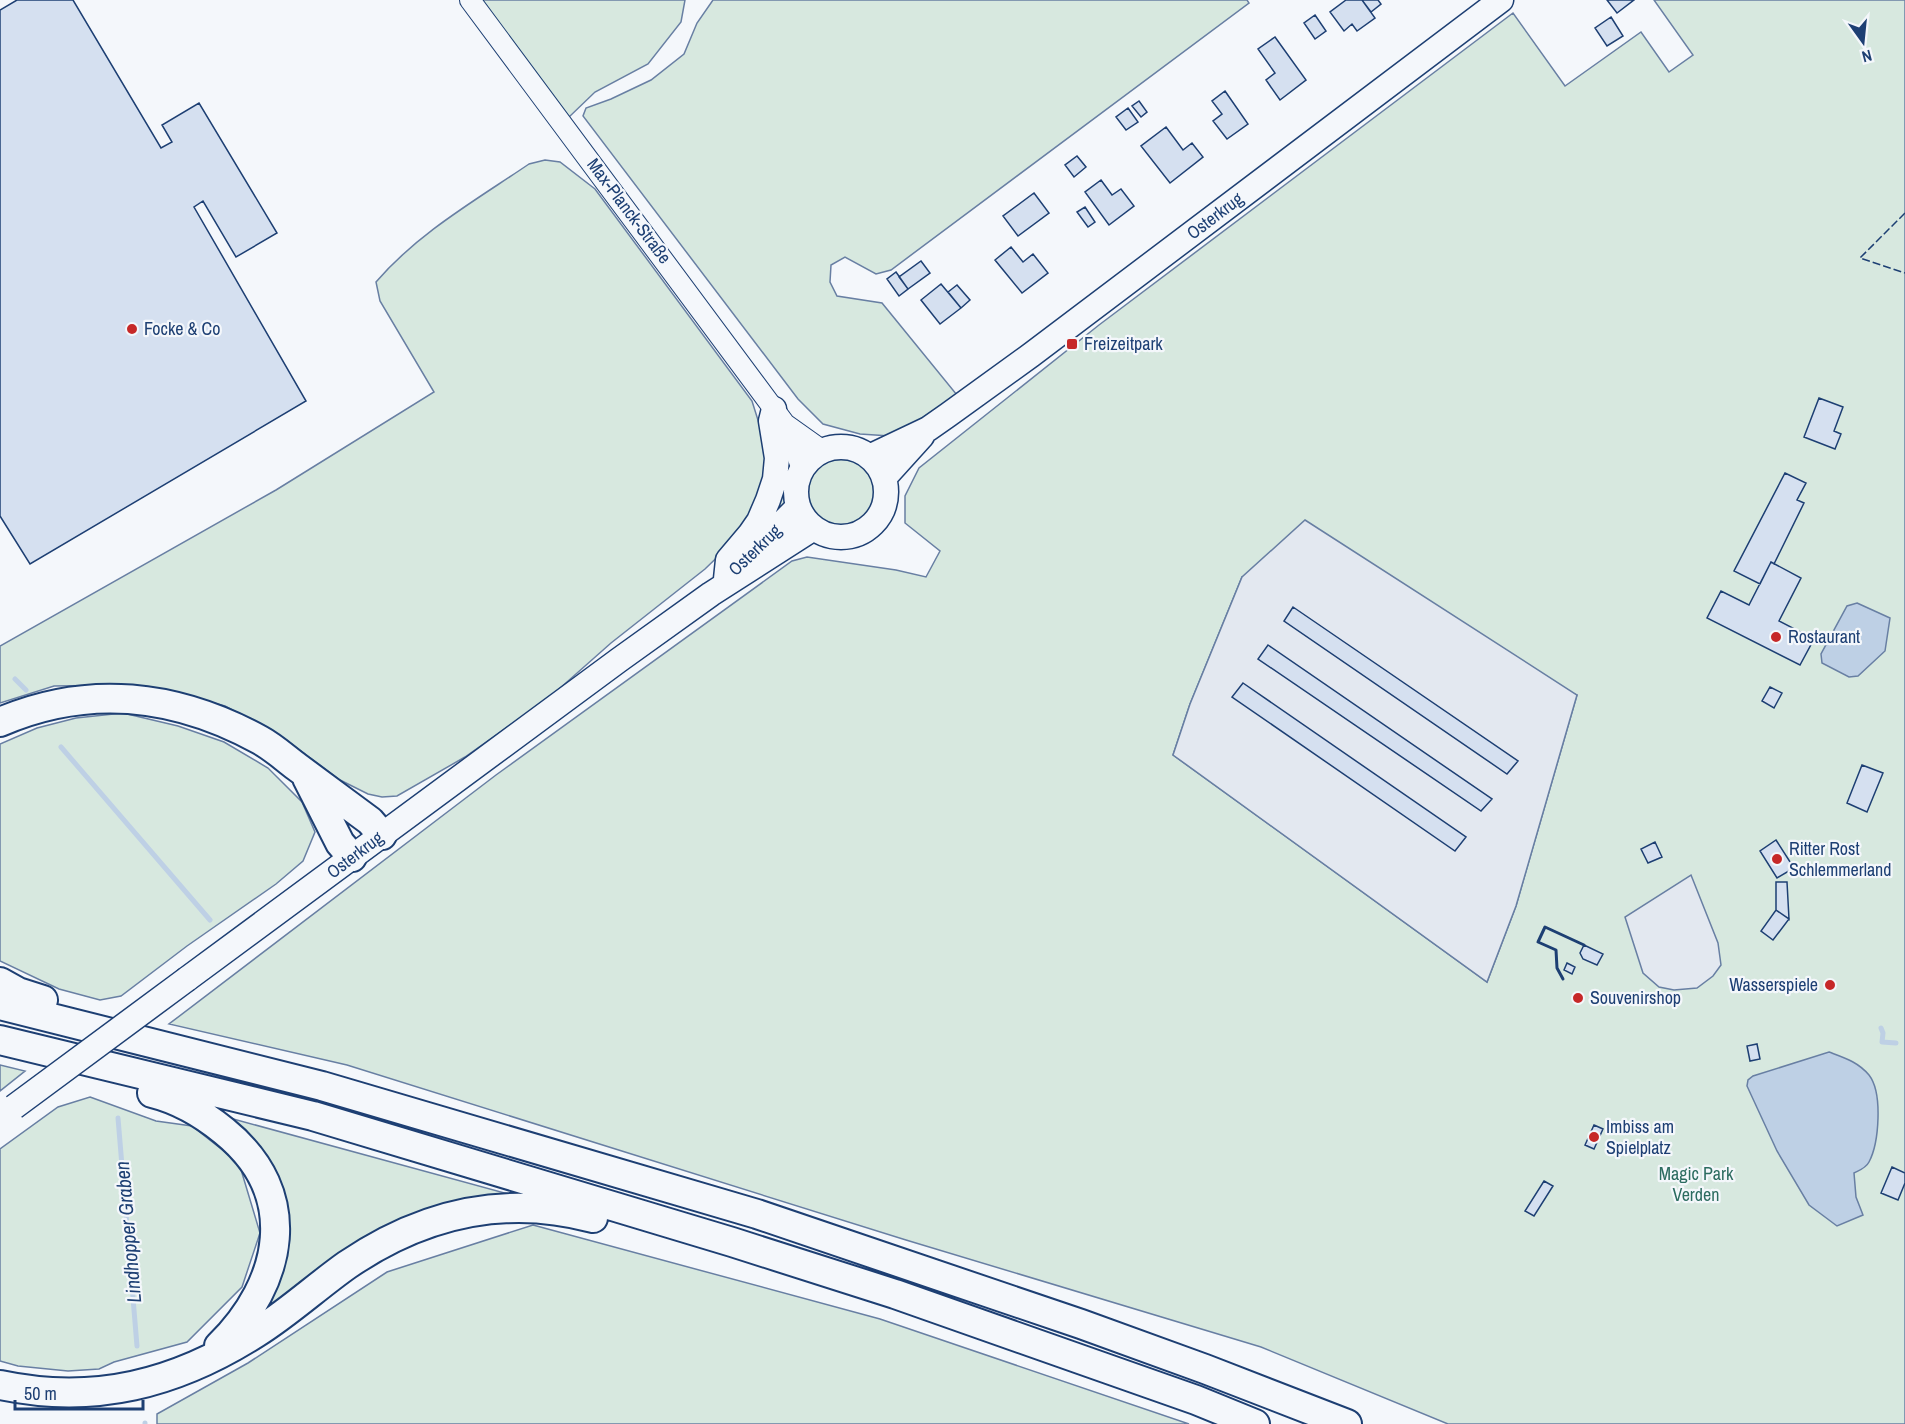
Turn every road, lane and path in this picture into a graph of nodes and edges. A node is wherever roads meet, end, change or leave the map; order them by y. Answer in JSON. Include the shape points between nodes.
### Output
{"nodes":[{"id":1,"x":470,"y":0,"type":"edge"},
{"id":2,"x":1501,"y":0,"type":"edge"},
{"id":3,"x":780,"y":416,"type":"junction"},
{"id":4,"x":928,"y":429,"type":"junction"},
{"id":5,"x":823,"y":451,"type":"junction"},
{"id":6,"x":869,"y":457,"type":"junction"},
{"id":7,"x":802,"y":469,"type":"junction"},
{"id":8,"x":884,"y":478,"type":"junction"},
{"id":9,"x":798,"y":507,"type":"junction"},
{"id":10,"x":814,"y":528,"type":"junction"},
{"id":11,"x":719,"y":586,"type":"junction"},
{"id":12,"x":0,"y":722,"type":"edge"},
{"id":13,"x":305,"y":773,"type":"junction"},
{"id":14,"x":382,"y":835,"type":"junction"},
{"id":15,"x":352,"y":857,"type":"junction"},
{"id":16,"x":0,"y":982,"type":"edge"},
{"id":17,"x":0,"y":1005,"type":"edge"},
{"id":18,"x":122,"y":1035,"type":"junction"},
{"id":19,"x":0,"y":1040,"type":"edge"},
{"id":20,"x":63,"y":1055,"type":"junction"},
{"id":21,"x":7,"y":1112,"type":"edge"},
{"id":22,"x":715,"y":1238,"type":"junction"},
{"id":23,"x":205,"y":1361,"type":"junction"},
{"id":24,"x":0,"y":1385,"type":"edge"},
{"id":25,"x":1336,"y":1420,"type":"edge"},
{"id":26,"x":1255,"y":1424,"type":"edge"}],
"edges":[{"from":1,"to":3,"type":"street","name":"Max-Planck-Straße"},
{"from":2,"to":4,"type":"main road","name":"Osterkrug"},
{"from":3,"to":5,"type":"street","name":"Max-Planck-Straße"},
{"from":3,"to":7,"type":"street","name":"Max-Planck-Straße"},
{"from":3,"to":11,"type":"main road","via":[[771,421],[777,458],[768,500],[759,521],[728,560]]},
{"from":4,"to":6,"type":"main road","name":"Osterkrug"},
{"from":4,"to":8,"type":"main road","name":"Osterkrug"},
{"from":5,"to":6,"type":"main road","via":[[846,447]]},
{"from":5,"to":7,"type":"main road"},
{"from":6,"to":8,"type":"main road"},
{"from":7,"to":9,"type":"main road","via":[[796,487]]},
{"from":8,"to":10,"type":"main road","via":[[882,509],[866,529],[834,537]]},
{"from":9,"to":10,"type":"main road","name":"Osterkrug"},
{"from":9,"to":11,"type":"main road","name":"Osterkrug"},
{"from":10,"to":11,"type":"main road","name":"Osterkrug"},
{"from":11,"to":14,"type":"main road","name":"Osterkrug"},
{"from":12,"to":13,"type":"highway","via":[[75,700],[108,697],[146,701],[221,722],[261,741]]},
{"from":13,"to":14,"type":"highway","via":[[370,821]]},
{"from":13,"to":15,"type":"highway","via":[[340,843]]},
{"from":14,"to":15,"type":"main road","name":"Osterkrug"},
{"from":15,"to":21,"type":"main road","name":"Osterkrug","bridge":true},
{"from":16,"to":18,"type":"highway","via":[[18,992],[98,1014]]},
{"from":17,"to":18,"type":"highway"},
{"from":18,"to":25,"type":"highway","via":[[322,1086],[757,1214],[1081,1324]]},
{"from":19,"to":20,"type":"highway"},
{"from":20,"to":22,"type":"highway","via":[[313,1116]]},
{"from":20,"to":23,"type":"highway","via":[[87,1076],[183,1103],[203,1115],[247,1152],[264,1177],[276,1229],[269,1272],[243,1319]]},
{"from":22,"to":23,"type":"highway","via":[[686,1243],[589,1217],[531,1208],[462,1213],[391,1238],[258,1332]]},
{"from":22,"to":26,"type":"highway","via":[[895,1294]]},
{"from":23,"to":24,"type":"highway","via":[[146,1383],[99,1392],[53,1393]]}]}
